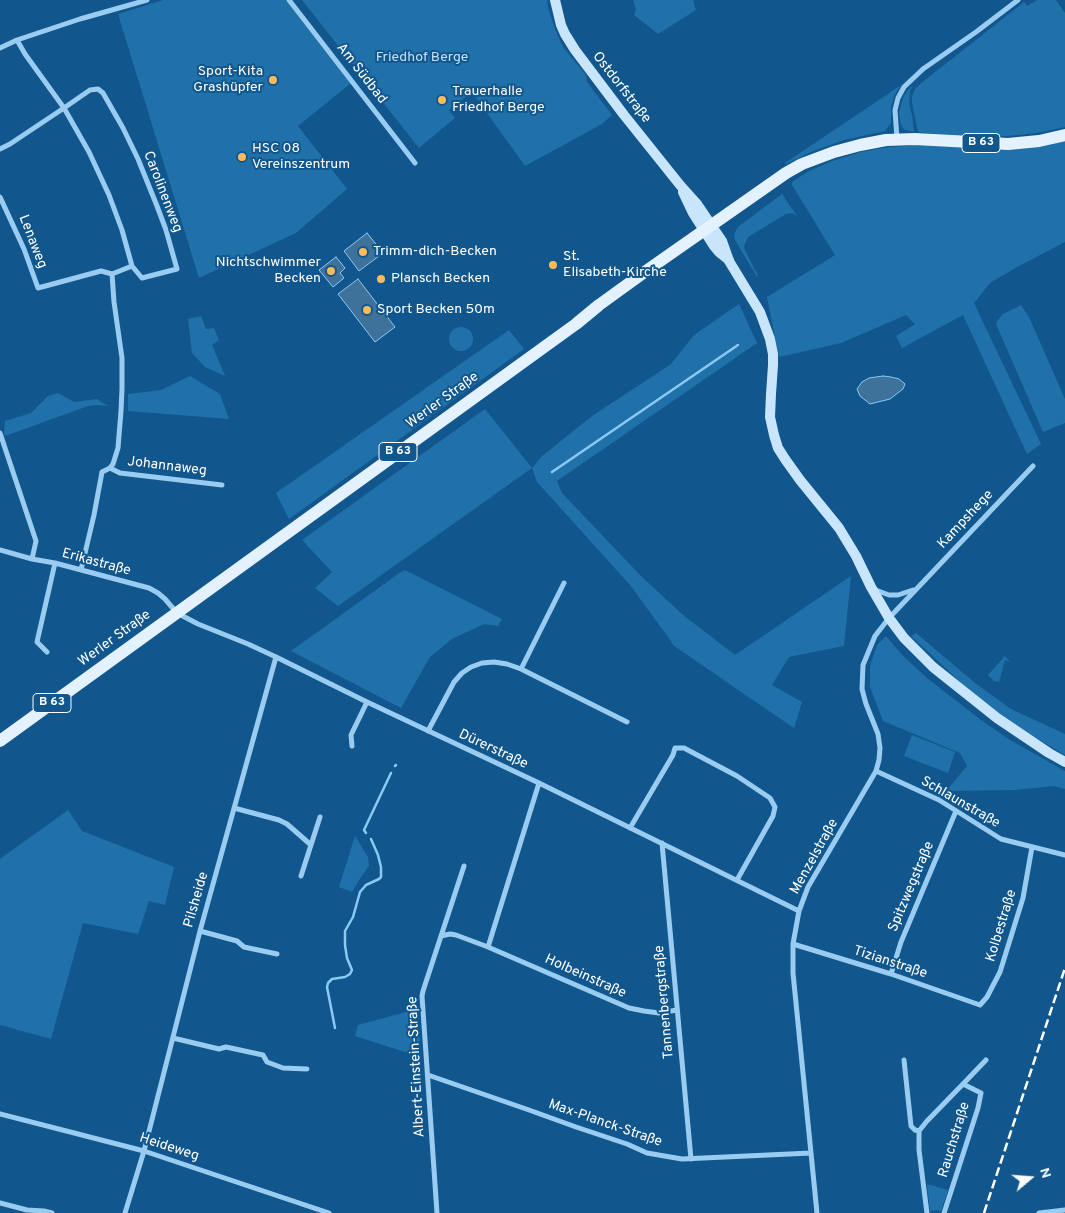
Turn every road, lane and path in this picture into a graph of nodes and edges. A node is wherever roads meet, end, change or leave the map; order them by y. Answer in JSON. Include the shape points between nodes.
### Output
{"nodes":[{"id":1,"x":147,"y":0,"type":"edge"},
{"id":2,"x":289,"y":0,"type":"edge"},
{"id":3,"x":555,"y":0,"type":"edge"},
{"id":4,"x":1018,"y":0,"type":"edge"},
{"id":5,"x":17,"y":40,"type":"junction"},
{"id":6,"x":0,"y":48,"type":"edge"},
{"id":7,"x":64,"y":108,"type":"junction"},
{"id":8,"x":1065,"y":135,"type":"edge"},
{"id":9,"x":897,"y":139,"type":"junction"},
{"id":10,"x":0,"y":149,"type":"edge"},
{"id":11,"x":415,"y":163,"type":"dead end"},
{"id":12,"x":0,"y":197,"type":"edge"},
{"id":13,"x":708,"y":228,"type":"junction"},
{"id":14,"x":132,"y":266,"type":"junction"},
{"id":15,"x":112,"y":274,"type":"junction"},
{"id":16,"x":0,"y":433,"type":"edge"},
{"id":17,"x":1033,"y":466,"type":"dead end"},
{"id":18,"x":110,"y":468,"type":"junction"},
{"id":19,"x":222,"y":485,"type":"dead end"},
{"id":20,"x":0,"y":550,"type":"edge"},
{"id":21,"x":32,"y":559,"type":"junction"},
{"id":22,"x":55,"y":563,"type":"junction"},
{"id":23,"x":81,"y":570,"type":"junction"},
{"id":24,"x":564,"y":583,"type":"dead end"},
{"id":25,"x":871,"y":587,"type":"junction"},
{"id":26,"x":916,"y":589,"type":"junction"},
{"id":27,"x":177,"y":612,"type":"junction"},
{"id":28,"x":889,"y":618,"type":"junction"},
{"id":29,"x":47,"y":652,"type":"dead end"},
{"id":30,"x":276,"y":657,"type":"junction"},
{"id":31,"x":521,"y":669,"type":"junction"},
{"id":32,"x":367,"y":702,"type":"junction"},
{"id":33,"x":627,"y":722,"type":"dead end"},
{"id":34,"x":428,"y":731,"type":"junction"},
{"id":35,"x":0,"y":740,"type":"edge"},
{"id":36,"x":352,"y":746,"type":"dead end"},
{"id":37,"x":1065,"y":762,"type":"edge"},
{"id":38,"x":876,"y":772,"type":"junction"},
{"id":39,"x":539,"y":784,"type":"junction"},
{"id":40,"x":234,"y":808,"type":"junction"},
{"id":41,"x":956,"y":811,"type":"junction"},
{"id":42,"x":320,"y":817,"type":"dead end"},
{"id":43,"x":630,"y":828,"type":"junction"},
{"id":44,"x":662,"y":844,"type":"junction"},
{"id":45,"x":311,"y":845,"type":"junction"},
{"id":46,"x":1032,"y":847,"type":"junction"},
{"id":47,"x":1065,"y":855,"type":"edge"},
{"id":48,"x":464,"y":866,"type":"dead end"},
{"id":49,"x":301,"y":876,"type":"dead end"},
{"id":50,"x":737,"y":880,"type":"junction"},
{"id":51,"x":799,"y":911,"type":"junction"},
{"id":52,"x":200,"y":931,"type":"junction"},
{"id":53,"x":441,"y":936,"type":"junction"},
{"id":54,"x":793,"y":944,"type":"junction"},
{"id":55,"x":488,"y":947,"type":"junction"},
{"id":56,"x":277,"y":954,"type":"dead end"},
{"id":57,"x":891,"y":974,"type":"junction"},
{"id":58,"x":980,"y":1006,"type":"joint"},
{"id":59,"x":677,"y":1010,"type":"junction"},
{"id":60,"x":173,"y":1038,"type":"junction"},
{"id":61,"x":904,"y":1060,"type":"dead end"},
{"id":62,"x":986,"y":1060,"type":"dead end"},
{"id":63,"x":307,"y":1069,"type":"dead end"},
{"id":64,"x":428,"y":1075,"type":"junction"},
{"id":65,"x":963,"y":1084,"type":"junction"},
{"id":66,"x":0,"y":1114,"type":"edge"},
{"id":67,"x":919,"y":1132,"type":"junction"},
{"id":68,"x":144,"y":1151,"type":"junction"},
{"id":69,"x":811,"y":1153,"type":"junction"},
{"id":70,"x":691,"y":1159,"type":"junction"},
{"id":71,"x":0,"y":1203,"type":"edge"},
{"id":72,"x":1065,"y":1210,"type":"edge"},
{"id":73,"x":1040,"y":1212,"type":"edge"},
{"id":74,"x":52,"y":1213,"type":"edge"},
{"id":75,"x":125,"y":1213,"type":"edge"},
{"id":76,"x":329,"y":1213,"type":"edge"},
{"id":77,"x":437,"y":1213,"type":"edge"},
{"id":78,"x":817,"y":1213,"type":"edge"},
{"id":79,"x":927,"y":1213,"type":"edge"},
{"id":80,"x":944,"y":1213,"type":"edge"}],
"edges":[{"from":1,"to":5,"type":"street"},
{"from":2,"to":11,"type":"street","name":"Am Südbad"},
{"from":3,"to":13,"type":"main road","name":"Ostdorfstraße","via":[[561,25],[575,50],[697,204]]},
{"from":4,"to":9,"type":"street","via":[[904,86],[895,110]]},
{"from":5,"to":6,"type":"street"},
{"from":5,"to":7,"type":"street"},
{"from":7,"to":10,"type":"street"},
{"from":7,"to":14,"type":"street","via":[[109,195]]},
{"from":7,"to":14,"type":"street","name":"Carolinenweg","via":[[90,90],[98,89],[138,159],[166,230],[177,269],[142,278]]},
{"from":8,"to":9,"type":"main road","name":"Werler Straße","number":"B 63","via":[[1008,144]]},
{"from":9,"to":13,"type":"main road","name":"Werler Straße","number":"B 63","via":[[860,144],[802,164]]},
{"from":12,"to":15,"type":"street","name":"Lenaweg","via":[[38,288],[101,271]]},
{"from":13,"to":25,"type":"main road","name":"Ostdorfstraße","via":[[724,244],[729,261],[760,312],[770,339],[773,354],[770,417],[778,448],[839,528]]},
{"from":13,"to":27,"type":"main road","name":"Werler Straße","number":"B 63"},
{"from":14,"to":15,"type":"street","name":"Lenaweg"},
{"from":15,"to":18,"type":"street","via":[[122,358],[122,389],[118,448]]},
{"from":16,"to":21,"type":"street","via":[[36,541]]},
{"from":17,"to":26,"type":"street","name":"Kampshege"},
{"from":18,"to":19,"type":"street","name":"Johannaweg","via":[[120,473]]},
{"from":18,"to":23,"type":"street","via":[[102,472]]},
{"from":20,"to":21,"type":"street","name":"Erikastraße"},
{"from":21,"to":22,"type":"street","name":"Erikastraße"},
{"from":22,"to":23,"type":"street","name":"Erikastraße"},
{"from":22,"to":29,"type":"street","via":[[37,642]]},
{"from":23,"to":27,"type":"street","name":"Erikastraße","via":[[149,588],[166,599]]},
{"from":24,"to":31,"type":"street"},
{"from":25,"to":26,"type":"street","via":[[889,595]]},
{"from":25,"to":28,"type":"main road","name":"Ostdorfstraße"},
{"from":26,"to":28,"type":"street","name":"Kampshege"},
{"from":27,"to":30,"type":"street","name":"Dürerstraße"},
{"from":27,"to":35,"type":"main road","name":"Werler Straße","number":"B 63"},
{"from":28,"to":37,"type":"main road","name":"Ostdorfstraße","via":[[941,674],[1004,723]]},
{"from":28,"to":38,"type":"street","name":"Menzelstraße","via":[[875,636],[863,665],[864,697],[880,748]]},
{"from":30,"to":32,"type":"street","name":"Dürerstraße"},
{"from":30,"to":40,"type":"street","name":"Pilsheide"},
{"from":31,"to":33,"type":"street"},
{"from":31,"to":34,"type":"street","via":[[494,662],[471,666],[454,682]]},
{"from":32,"to":34,"type":"street","name":"Dürerstraße"},
{"from":32,"to":36,"type":"street","via":[[351,735]]},
{"from":34,"to":39,"type":"street","name":"Dürerstraße"},
{"from":38,"to":41,"type":"street","name":"Schlaunstraße"},
{"from":38,"to":51,"type":"street","name":"Menzelstraße","via":[[811,882]]},
{"from":39,"to":43,"type":"street","name":"Dürerstraße"},
{"from":39,"to":55,"type":"street"},
{"from":40,"to":45,"type":"street","via":[[280,820]]},
{"from":40,"to":52,"type":"street","name":"Pilsheide"},
{"from":41,"to":46,"type":"street","name":"Schlaunstraße","via":[[1001,839]]},
{"from":41,"to":57,"type":"street","name":"Spitzwegstraße","via":[[901,942]]},
{"from":42,"to":45,"type":"street"},
{"from":43,"to":44,"type":"street","name":"Dürerstraße"},
{"from":43,"to":50,"type":"street","via":[[675,748],[684,748],[737,776],[770,798],[775,807]]},
{"from":44,"to":50,"type":"street","name":"Dürerstraße"},
{"from":44,"to":59,"type":"street","name":"Tannenbergstraße"},
{"from":45,"to":49,"type":"street"},
{"from":46,"to":47,"type":"street","name":"Schlaunstraße"},
{"from":46,"to":58,"type":"street","name":"Kolbestraße","via":[[1023,898],[1000,972]]},
{"from":48,"to":53,"type":"street","name":"Albert-Einstein-Straße"},
{"from":50,"to":51,"type":"street","name":"Dürerstraße"},
{"from":51,"to":54,"type":"street","name":"Menzelstraße"},
{"from":52,"to":56,"type":"street","via":[[244,947]]},
{"from":52,"to":60,"type":"street","name":"Pilsheide"},
{"from":53,"to":55,"type":"street","name":"Holbeinstraße","via":[[456,935]]},
{"from":53,"to":64,"type":"street","name":"Albert-Einstein-Straße","via":[[422,996]]},
{"from":54,"to":57,"type":"street","name":"Tizianstraße"},
{"from":54,"to":69,"type":"street","name":"Menzelstraße"},
{"from":55,"to":59,"type":"street","name":"Holbeinstraße","via":[[629,1008],[659,1012]]},
{"from":57,"to":58,"type":"street","name":"Tizianstraße"},
{"from":59,"to":70,"type":"street","name":"Tannenbergstraße"},
{"from":60,"to":63,"type":"street","via":[[264,1055],[267,1062],[283,1068]]},
{"from":60,"to":68,"type":"street","name":"Pilsheide"},
{"from":61,"to":67,"type":"street","name":"Rauchstraße","via":[[911,1126]]},
{"from":62,"to":65,"type":"street","name":"Rauchstraße"},
{"from":64,"to":70,"type":"street","name":"Max-Planck-Straße","via":[[647,1153]]},
{"from":64,"to":77,"type":"street","name":"Albert-Einstein-Straße"},
{"from":65,"to":67,"type":"street","name":"Rauchstraße"},
{"from":65,"to":80,"type":"street","name":"Rauchstraße","via":[[981,1093]]},
{"from":66,"to":68,"type":"street","name":"Heideweg"},
{"from":67,"to":79,"type":"street","name":"Rauchstraße"},
{"from":68,"to":75,"type":"street","name":"Pilsheide"},
{"from":68,"to":76,"type":"street","name":"Heideweg"},
{"from":69,"to":70,"type":"street","name":"Max-Planck-Straße"},
{"from":69,"to":78,"type":"street","name":"Menzelstraße"},
{"from":71,"to":74,"type":"street"},
{"from":72,"to":73,"type":"street"}]}
